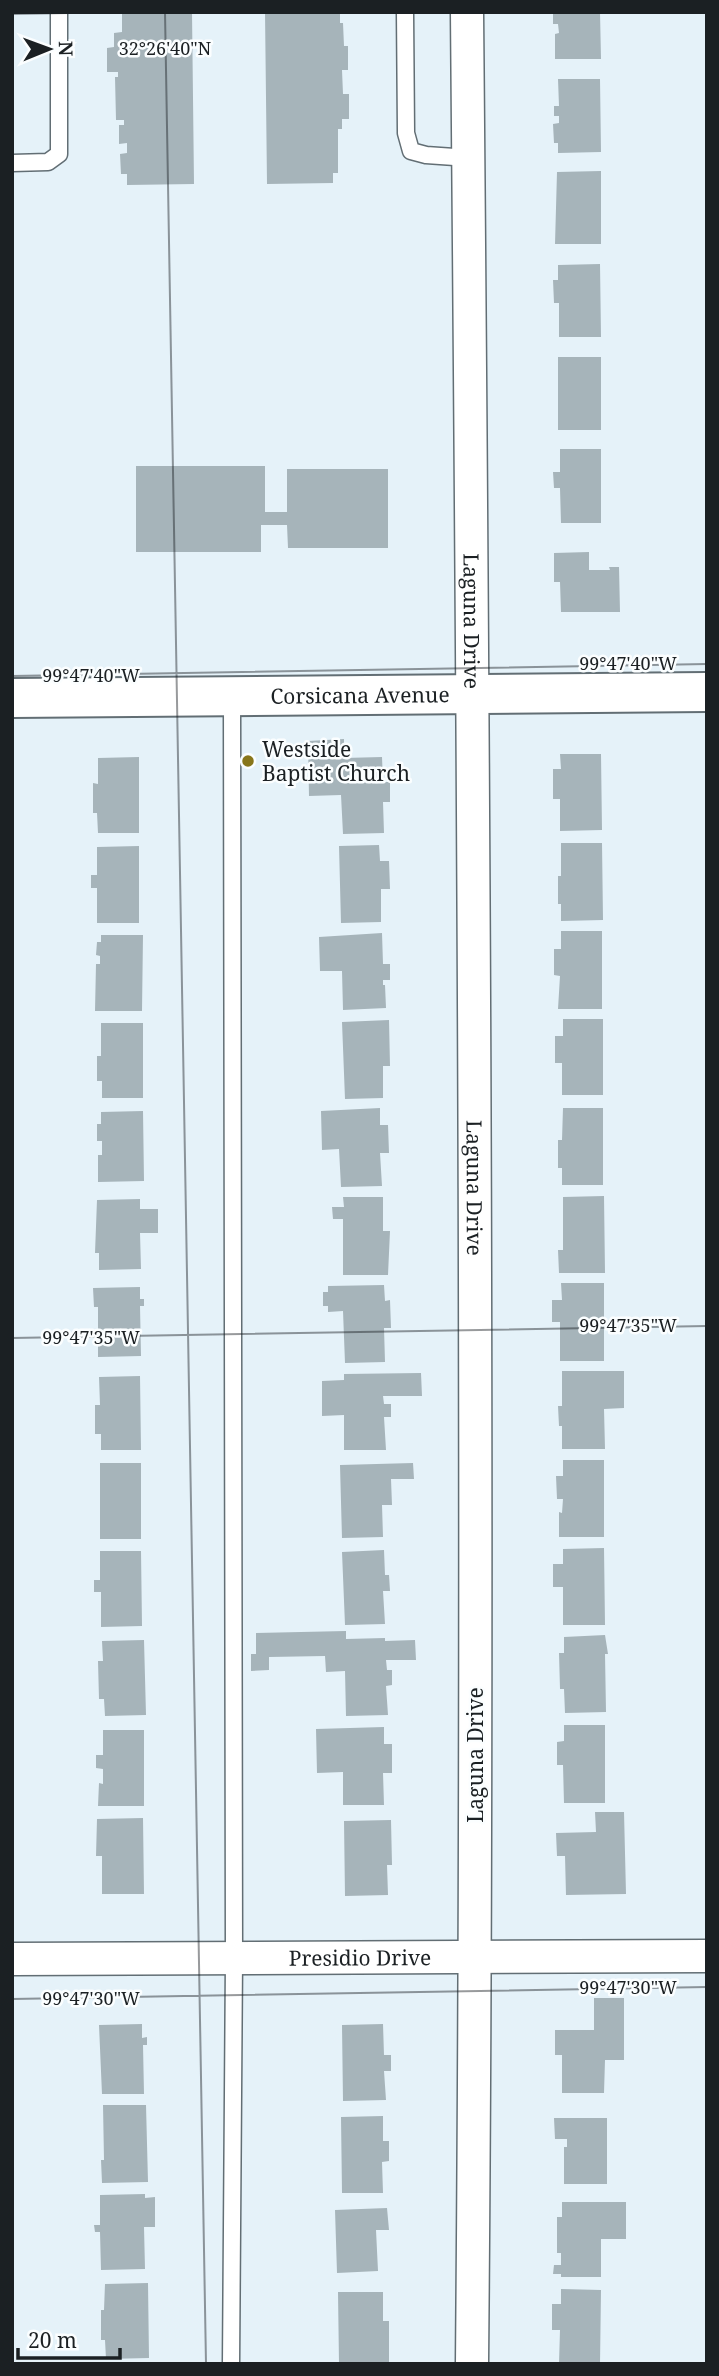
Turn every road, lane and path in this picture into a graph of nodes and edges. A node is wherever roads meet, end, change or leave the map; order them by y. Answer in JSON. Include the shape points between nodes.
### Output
{"nodes":[{"id":1,"x":59,"y":12,"type":"edge"},
{"id":2,"x":405,"y":12,"type":"edge"},
{"id":3,"x":467,"y":12,"type":"edge"},
{"id":4,"x":469,"y":158,"type":"junction"},
{"id":5,"x":12,"y":163,"type":"edge"},
{"id":6,"x":707,"y":692,"type":"edge"},
{"id":7,"x":473,"y":694,"type":"junction"},
{"id":8,"x":232,"y":696,"type":"junction"},
{"id":9,"x":12,"y":698,"type":"edge"},
{"id":10,"x":707,"y":1956,"type":"edge"},
{"id":11,"x":476,"y":1958,"type":"junction"},
{"id":12,"x":12,"y":1959,"type":"edge"},
{"id":13,"x":234,"y":1959,"type":"junction"},
{"id":14,"x":231,"y":2364,"type":"edge"},
{"id":15,"x":472,"y":2364,"type":"edge"}],
"edges":[{"from":1,"to":5,"type":"lane","via":[[60,154],[48,162]]},
{"from":2,"to":4,"type":"lane","via":[[406,133],[411,151]]},
{"from":3,"to":4,"type":"street","name":"Laguna Drive"},
{"from":4,"to":7,"type":"street","name":"Laguna Drive"},
{"from":6,"to":7,"type":"street","name":"Corsicana Avenue"},
{"from":7,"to":8,"type":"street","name":"Corsicana Avenue"},
{"from":7,"to":11,"type":"street","name":"Laguna Drive"},
{"from":8,"to":9,"type":"street","name":"Corsicana Avenue"},
{"from":8,"to":13,"type":"lane"},
{"from":10,"to":11,"type":"street","name":"Presidio Drive"},
{"from":11,"to":13,"type":"street","name":"Presidio Drive"},
{"from":11,"to":15,"type":"street","name":"Laguna Drive"},
{"from":12,"to":13,"type":"street","name":"Presidio Drive"},
{"from":13,"to":14,"type":"lane"}]}
